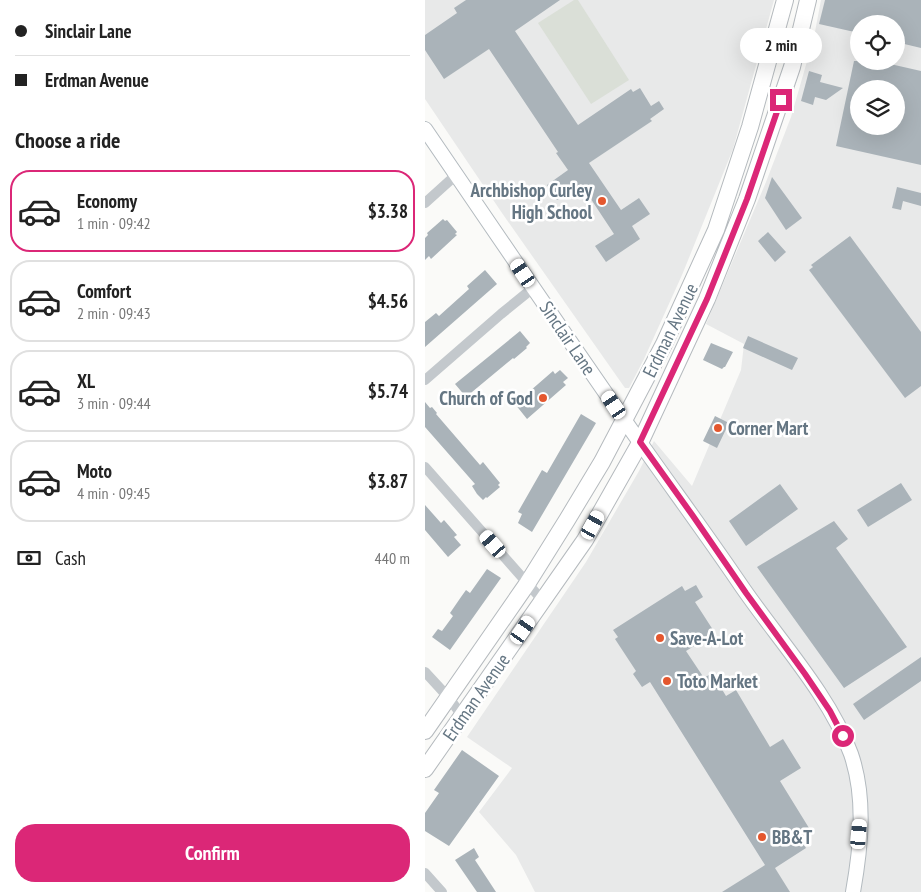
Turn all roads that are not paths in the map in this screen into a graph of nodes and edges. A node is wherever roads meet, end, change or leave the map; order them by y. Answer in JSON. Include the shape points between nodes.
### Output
{"nodes":[{"id":1,"x":785,"y":0,"type":"edge"},
{"id":2,"x":808,"y":0,"type":"edge"},
{"id":3,"x":425,"y":129,"type":"edge"},
{"id":4,"x":456,"y":175,"type":"junction"},
{"id":5,"x":425,"y":203,"type":"edge"},
{"id":6,"x":533,"y":288,"type":"junction"},
{"id":7,"x":425,"y":380,"type":"edge"},
{"id":8,"x":624,"y":420,"type":"junction"},
{"id":9,"x":640,"y":442,"type":"junction"},
{"id":10,"x":425,"y":466,"type":"edge"},
{"id":11,"x":527,"y":584,"type":"junction"},
{"id":12,"x":543,"y":601,"type":"junction"},
{"id":13,"x":425,"y":672,"type":"edge"},
{"id":14,"x":449,"y":698,"type":"junction"},
{"id":15,"x":463,"y":717,"type":"junction"},
{"id":16,"x":425,"y":731,"type":"edge"},
{"id":17,"x":425,"y":769,"type":"edge"},
{"id":18,"x":425,"y":873,"type":"edge"},
{"id":19,"x":442,"y":892,"type":"edge"},
{"id":20,"x":853,"y":892,"type":"edge"}],
"edges":[{"from":1,"to":8,"type":"main road","name":"Erdman Avenue","via":[[750,127],[716,230],[664,344]]},
{"from":2,"to":9,"type":"main road","name":"Erdman Avenue","via":[[792,67],[747,199],[707,299]]},
{"from":3,"to":4,"type":"main road","name":"Sinclair Lane"},
{"from":4,"to":5,"type":"street"},
{"from":4,"to":6,"type":"main road","name":"Sinclair Lane"},
{"from":6,"to":7,"type":"street"},
{"from":6,"to":8,"type":"main road","name":"Sinclair Lane"},
{"from":8,"to":9,"type":"main road","name":"Sinclair Lane"},
{"from":8,"to":11,"type":"main road","name":"Erdman Avenue"},
{"from":9,"to":12,"type":"main road","name":"Erdman Avenue","via":[[585,540]]},
{"from":9,"to":20,"type":"main road","name":"Sinclair Lane","via":[[805,674],[843,736],[851,755],[861,811]]},
{"from":10,"to":11,"type":"street"},
{"from":11,"to":12,"type":"street"},
{"from":11,"to":14,"type":"main road","name":"Erdman Avenue"},
{"from":12,"to":15,"type":"main road","name":"Erdman Avenue"},
{"from":13,"to":14,"type":"street"},
{"from":14,"to":15,"type":"street"},
{"from":14,"to":16,"type":"main road","name":"Erdman Avenue"},
{"from":15,"to":17,"type":"main road","name":"Erdman Avenue"},
{"from":18,"to":19,"type":"street"}]}
